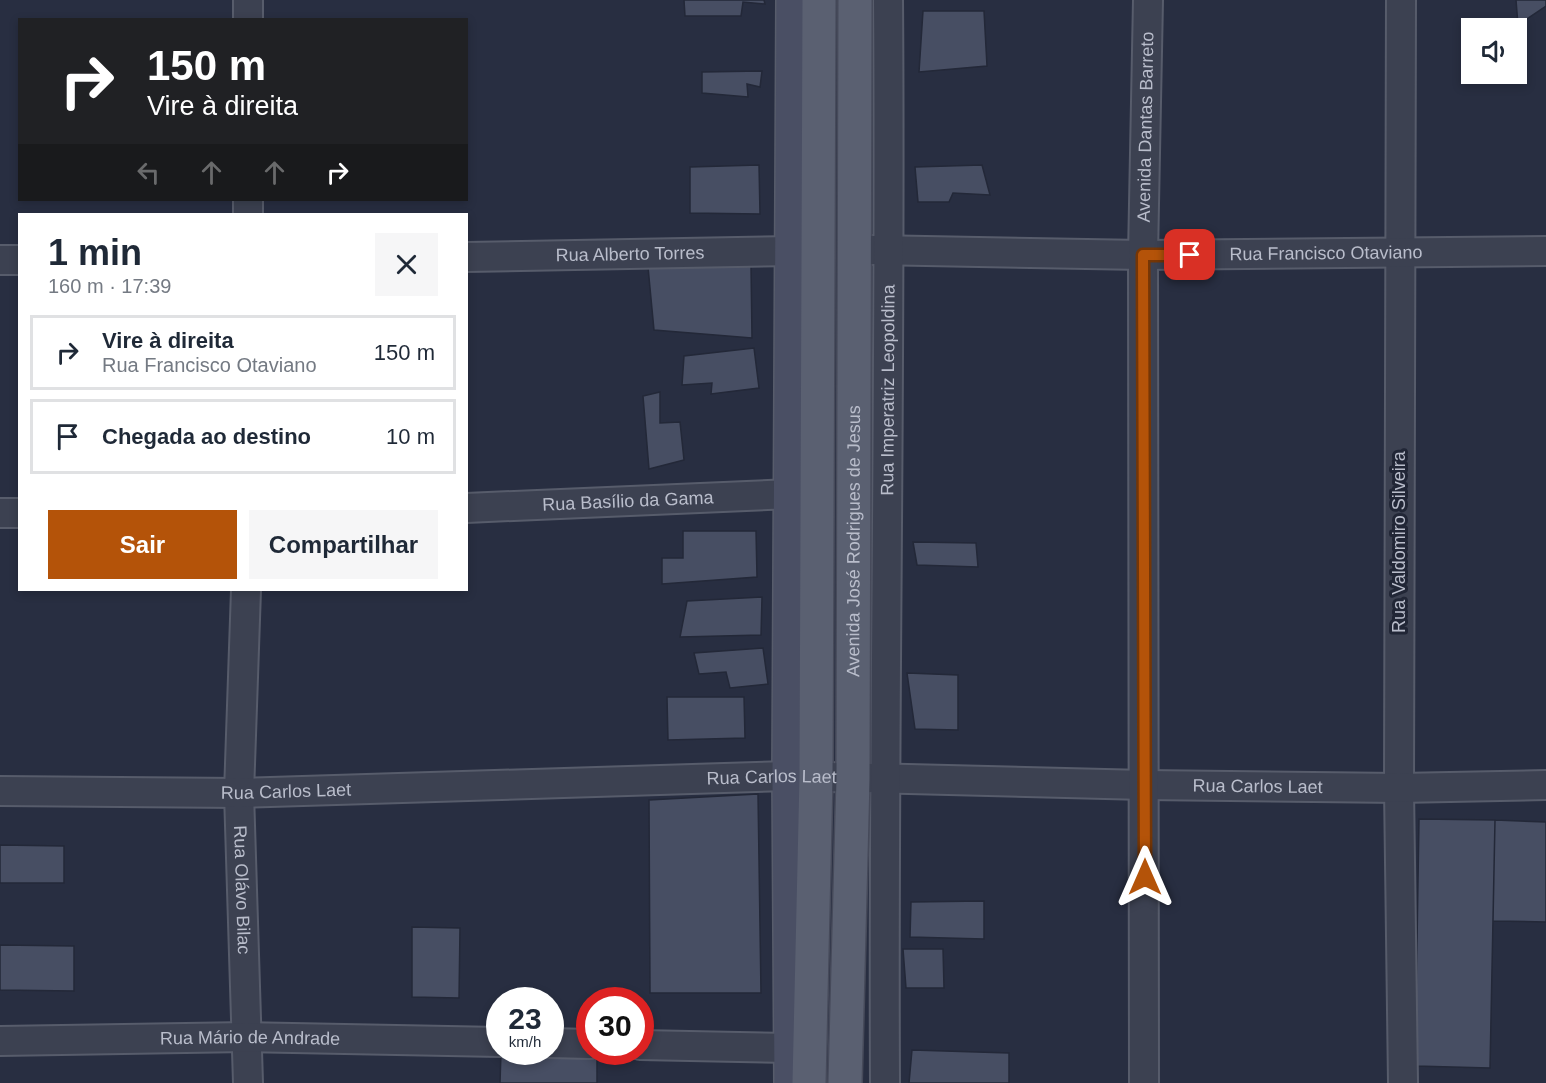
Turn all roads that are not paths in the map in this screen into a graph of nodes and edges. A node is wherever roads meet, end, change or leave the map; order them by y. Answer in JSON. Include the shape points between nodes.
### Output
{"nodes":[{"id":1,"x":248,"y":0,"type":"edge"},
{"id":2,"x":793,"y":0,"type":"edge"},
{"id":3,"x":819,"y":0,"type":"edge"},
{"id":4,"x":855,"y":0,"type":"edge"},
{"id":5,"x":888,"y":0,"type":"edge"},
{"id":6,"x":1148,"y":0,"type":"edge"},
{"id":7,"x":1401,"y":0,"type":"edge"},
{"id":8,"x":248,"y":18,"type":"edge"},
{"id":9,"x":855,"y":250,"type":"junction"},
{"id":10,"x":890,"y":250,"type":"junction"},
{"id":11,"x":794,"y":251,"type":"junction"},
{"id":12,"x":1546,"y":251,"type":"edge"},
{"id":13,"x":1398,"y":252,"type":"junction"},
{"id":14,"x":1143,"y":255,"type":"junction"},
{"id":15,"x":468,"y":257,"type":"edge"},
{"id":16,"x":0,"y":260,"type":"edge"},
{"id":17,"x":18,"y":260,"type":"edge"},
{"id":18,"x":791,"y":494,"type":"junction"},
{"id":19,"x":468,"y":508,"type":"edge"},
{"id":20,"x":0,"y":513,"type":"edge"},
{"id":21,"x":18,"y":513,"type":"edge"},
{"id":22,"x":246,"y":591,"type":"edge"},
{"id":23,"x":803,"y":777,"type":"junction"},
{"id":24,"x":868,"y":779,"type":"junction"},
{"id":25,"x":1145,"y":785,"type":"junction"},
{"id":26,"x":1546,"y":785,"type":"edge"},
{"id":27,"x":1399,"y":788,"type":"junction"},
{"id":28,"x":0,"y":790,"type":"edge"},
{"id":29,"x":239,"y":793,"type":"junction"},
{"id":30,"x":247,"y":1037,"type":"junction"},
{"id":31,"x":0,"y":1041,"type":"edge"},
{"id":32,"x":486,"y":1042,"type":"edge"},
{"id":33,"x":654,"y":1045,"type":"edge"},
{"id":34,"x":791,"y":1048,"type":"junction"},
{"id":35,"x":248,"y":1083,"type":"edge"},
{"id":36,"x":791,"y":1083,"type":"edge"},
{"id":37,"x":809,"y":1083,"type":"edge"},
{"id":38,"x":845,"y":1083,"type":"edge"},
{"id":39,"x":885,"y":1083,"type":"edge"},
{"id":40,"x":1144,"y":1083,"type":"edge"},
{"id":41,"x":1403,"y":1083,"type":"edge"}],
"edges":[{"from":1,"to":8,"type":"street"},
{"from":2,"to":11,"type":"street","name":"Avenida José Rodrigues de Jesus"},
{"from":3,"to":23,"type":"main road","name":"Avenida José Rodrigues de Jesus"},
{"from":4,"to":9,"type":"main road","name":"Avenida José Rodrigues de Jesus"},
{"from":5,"to":10,"type":"street","name":"Rua Imperatriz Leopoldina"},
{"from":6,"to":14,"type":"street","name":"Avenida Dantas Barreto"},
{"from":7,"to":13,"type":"street","name":"Rua Valdomiro Silveira"},
{"from":9,"to":10,"type":"street","name":"Rua Francisco Otaviano"},
{"from":9,"to":24,"type":"main road","name":"Avenida José Rodrigues de Jesus"},
{"from":10,"to":14,"type":"street","name":"Rua Francisco Otaviano"},
{"from":10,"to":24,"type":"street","name":"Rua Imperatriz Leopoldina"},
{"from":11,"to":15,"type":"street","name":"Rua Alberto Torres"},
{"from":11,"to":18,"type":"street","name":"Avenida José Rodrigues de Jesus"},
{"from":12,"to":13,"type":"street","name":"Rua Francisco Otaviano"},
{"from":13,"to":14,"type":"street","name":"Rua Francisco Otaviano"},
{"from":13,"to":27,"type":"street","name":"Rua Valdomiro Silveira"},
{"from":14,"to":25,"type":"street","name":"Avenida Dantas Barreto"},
{"from":16,"to":17,"type":"street"},
{"from":18,"to":19,"type":"street","name":"Rua Basílio da Gama"},
{"from":18,"to":23,"type":"street","name":"Avenida José Rodrigues de Jesus"},
{"from":20,"to":21,"type":"street"},
{"from":22,"to":29,"type":"street","name":"Rua Olávo Bilac"},
{"from":23,"to":24,"type":"street","name":"Rua Carlos Laet"},
{"from":23,"to":29,"type":"street","name":"Rua Carlos Laet"},
{"from":23,"to":34,"type":"street","name":"Avenida José Rodrigues de Jesus"},
{"from":23,"to":37,"type":"main road","name":"Avenida José Rodrigues de Jesus"},
{"from":24,"to":25,"type":"street","name":"Rua Carlos Laet"},
{"from":24,"to":38,"type":"main road","name":"Avenida José Rodrigues de Jesus"},
{"from":24,"to":39,"type":"street","name":"Avenida José Rodrigues de Jesus"},
{"from":25,"to":27,"type":"street","name":"Rua Carlos Laet"},
{"from":25,"to":40,"type":"street","name":"Avenida Dantas Barreto"},
{"from":26,"to":27,"type":"street","name":"Rua Carlos Laet"},
{"from":27,"to":41,"type":"street","name":"Rua Valdomiro Silveira"},
{"from":28,"to":29,"type":"street","name":"Rua Carlos Laet"},
{"from":29,"to":30,"type":"street","name":"Rua Olávo Bilac"},
{"from":30,"to":31,"type":"street","name":"Rua Mário de Andrade"},
{"from":30,"to":32,"type":"street","name":"Rua Mário de Andrade"},
{"from":30,"to":35,"type":"street","name":"Rua Olávo Bilac"},
{"from":33,"to":34,"type":"street"},
{"from":34,"to":36,"type":"street","name":"Avenida José Rodrigues de Jesus"}]}
